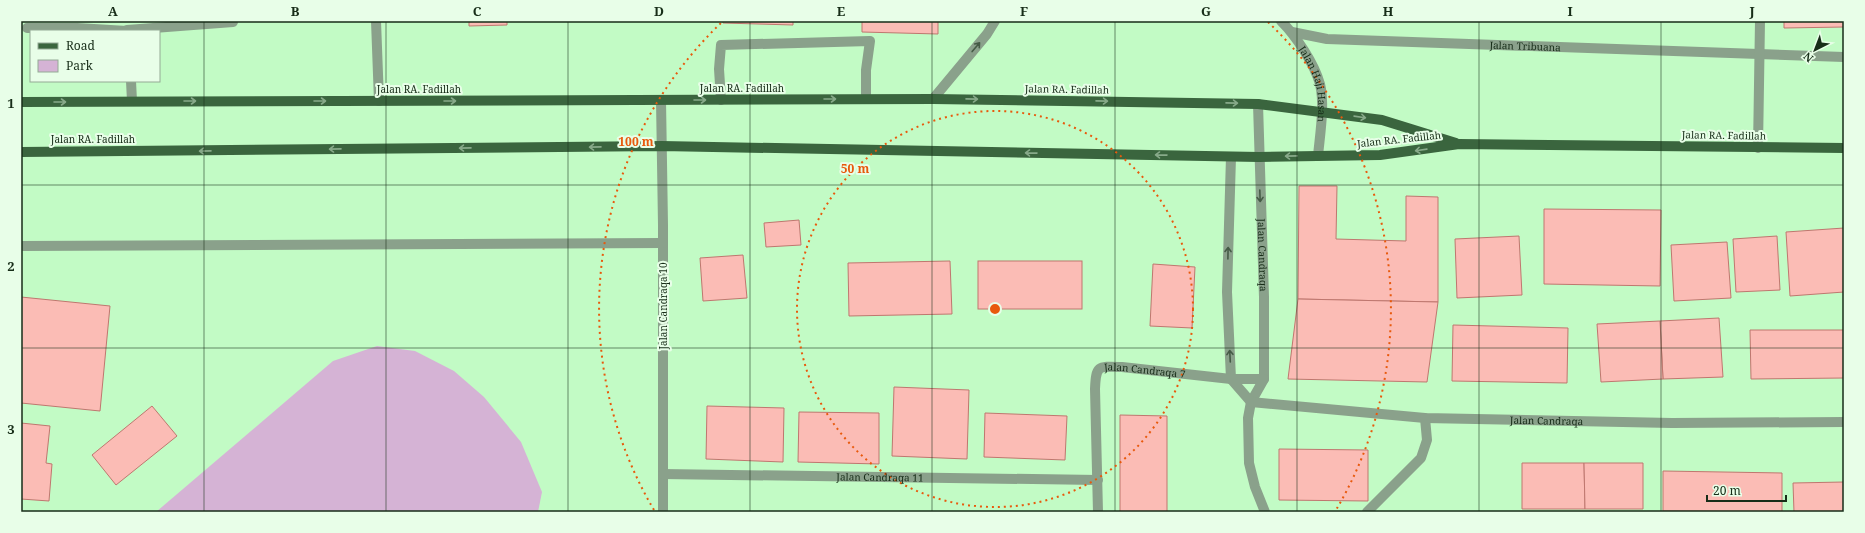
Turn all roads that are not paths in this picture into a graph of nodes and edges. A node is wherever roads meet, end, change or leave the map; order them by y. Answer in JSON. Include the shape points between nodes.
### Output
{"nodes":[{"id":1,"x":376,"y":21,"type":"edge"},
{"id":2,"x":996,"y":21,"type":"edge"},
{"id":3,"x":1281,"y":21,"type":"edge"},
{"id":4,"x":1760,"y":21,"type":"edge"},
{"id":5,"x":233,"y":22,"type":"edge"},
{"id":6,"x":27,"y":28,"type":"dead end"},
{"id":7,"x":110,"y":30,"type":"edge"},
{"id":8,"x":139,"y":30,"type":"edge"},
{"id":9,"x":1292,"y":32,"type":"junction"},
{"id":10,"x":1759,"y":54,"type":"junction"},
{"id":11,"x":1844,"y":57,"type":"edge"},
{"id":12,"x":131,"y":82,"type":"edge"},
{"id":13,"x":866,"y":99,"type":"junction"},
{"id":14,"x":933,"y":99,"type":"junction"},
{"id":15,"x":661,"y":100,"type":"junction"},
{"id":16,"x":721,"y":100,"type":"junction"},
{"id":17,"x":132,"y":101,"type":"junction"},
{"id":18,"x":379,"y":101,"type":"junction"},
{"id":19,"x":21,"y":102,"type":"edge"},
{"id":20,"x":1258,"y":104,"type":"junction"},
{"id":21,"x":1321,"y":112,"type":"junction"},
{"id":22,"x":1459,"y":144,"type":"junction"},
{"id":23,"x":662,"y":146,"type":"junction"},
{"id":24,"x":1758,"y":148,"type":"junction"},
{"id":25,"x":1844,"y":148,"type":"edge"},
{"id":26,"x":21,"y":152,"type":"edge"},
{"id":27,"x":1318,"y":156,"type":"junction"},
{"id":28,"x":1231,"y":157,"type":"junction"},
{"id":29,"x":1258,"y":157,"type":"junction"},
{"id":30,"x":663,"y":243,"type":"junction"},
{"id":31,"x":21,"y":246,"type":"edge"},
{"id":32,"x":1231,"y":379,"type":"junction"},
{"id":33,"x":1264,"y":379,"type":"junction"},
{"id":34,"x":1251,"y":402,"type":"junction"},
{"id":35,"x":1425,"y":418,"type":"junction"},
{"id":36,"x":1844,"y":422,"type":"edge"},
{"id":37,"x":663,"y":474,"type":"junction"},
{"id":38,"x":1098,"y":480,"type":"junction"},
{"id":39,"x":663,"y":512,"type":"edge"},
{"id":40,"x":1098,"y":512,"type":"edge"},
{"id":41,"x":1265,"y":512,"type":"edge"},
{"id":42,"x":1367,"y":512,"type":"edge"}],
"edges":[{"from":1,"to":18,"type":"street"},
{"from":14,"to":2,"type":"street","one_way":true},
{"from":3,"to":9,"type":"street","name":"Jalan Haji Hasan"},
{"from":4,"to":10,"type":"street"},
{"from":5,"to":8,"type":"street"},
{"from":6,"to":7,"type":"street"},
{"from":9,"to":10,"type":"street","name":"Jalan Tribuana","via":[[1327,39]]},
{"from":9,"to":21,"type":"street","name":"Jalan Haji Hasan","via":[[1320,84]]},
{"from":10,"to":11,"type":"street","name":"Jalan Tribuana"},
{"from":10,"to":24,"type":"street"},
{"from":12,"to":17,"type":"street"},
{"from":13,"to":14,"type":"main road","name":"Jalan RA. Fadillah"},
{"from":16,"to":13,"type":"main road","name":"Jalan RA. Fadillah","one_way":true},
{"from":13,"to":16,"type":"street","via":[[870,41],[720,45]]},
{"from":14,"to":20,"type":"main road","name":"Jalan RA. Fadillah","one_way":true},
{"from":15,"to":16,"type":"main road","name":"Jalan RA. Fadillah","one_way":true},
{"from":18,"to":15,"type":"main road","name":"Jalan RA. Fadillah","one_way":true},
{"from":15,"to":23,"type":"street","name":"Jalan Candraqa 10"},
{"from":17,"to":18,"type":"main road","name":"Jalan RA. Fadillah","one_way":true},
{"from":19,"to":17,"type":"main road","name":"Jalan RA. Fadillah","one_way":true},
{"from":20,"to":21,"type":"main road","name":"Jalan RA. Fadillah"},
{"from":20,"to":29,"type":"street","name":"Jalan Candraqa"},
{"from":21,"to":22,"type":"main road","name":"Jalan RA. Fadillah","one_way":true,"via":[[1382,120]]},
{"from":21,"to":27,"type":"street","name":"Jalan Haji Hasan"},
{"from":22,"to":24,"type":"main road","name":"Jalan RA. Fadillah"},
{"from":22,"to":27,"type":"main road","name":"Jalan RA. Fadillah","one_way":true,"via":[[1380,155]]},
{"from":23,"to":26,"type":"main road","name":"Jalan RA. Fadillah","one_way":true},
{"from":28,"to":23,"type":"main road","name":"Jalan RA. Fadillah","one_way":true},
{"from":23,"to":30,"type":"street","name":"Jalan Candraqa 10"},
{"from":24,"to":25,"type":"main road","name":"Jalan RA. Fadillah"},
{"from":27,"to":29,"type":"main road","name":"Jalan RA. Fadillah","one_way":true},
{"from":28,"to":29,"type":"main road","name":"Jalan RA. Fadillah"},
{"from":32,"to":28,"type":"street","one_way":true,"via":[[1228,292]]},
{"from":29,"to":33,"type":"street","name":"Jalan Candraqa","one_way":true,"via":[[1264,297]]},
{"from":30,"to":31,"type":"street"},
{"from":30,"to":37,"type":"street","name":"Jalan Candraqa 10"},
{"from":32,"to":33,"type":"street","name":"Jalan Candraqa 7"},
{"from":32,"to":34,"type":"street"},
{"from":32,"to":38,"type":"street","name":"Jalan Candraqa 7","via":[[1122,367],[1107,366],[1098,369],[1095,389]]},
{"from":33,"to":34,"type":"street","name":"Jalan Candraqa"},
{"from":34,"to":35,"type":"street","name":"Jalan Candraqa"},
{"from":34,"to":41,"type":"street","name":"Jalan Candraqa","via":[[1248,418],[1250,463],[1255,487]]},
{"from":35,"to":36,"type":"street","name":"Jalan Candraqa","via":[[1672,423]]},
{"from":35,"to":42,"type":"street","via":[[1427,440],[1421,458]]},
{"from":37,"to":38,"type":"street","name":"Jalan Candraqa 11"},
{"from":37,"to":39,"type":"street","name":"Jalan Candraqa 10"},
{"from":38,"to":40,"type":"street","name":"Jalan Candraqa 7"}]}
